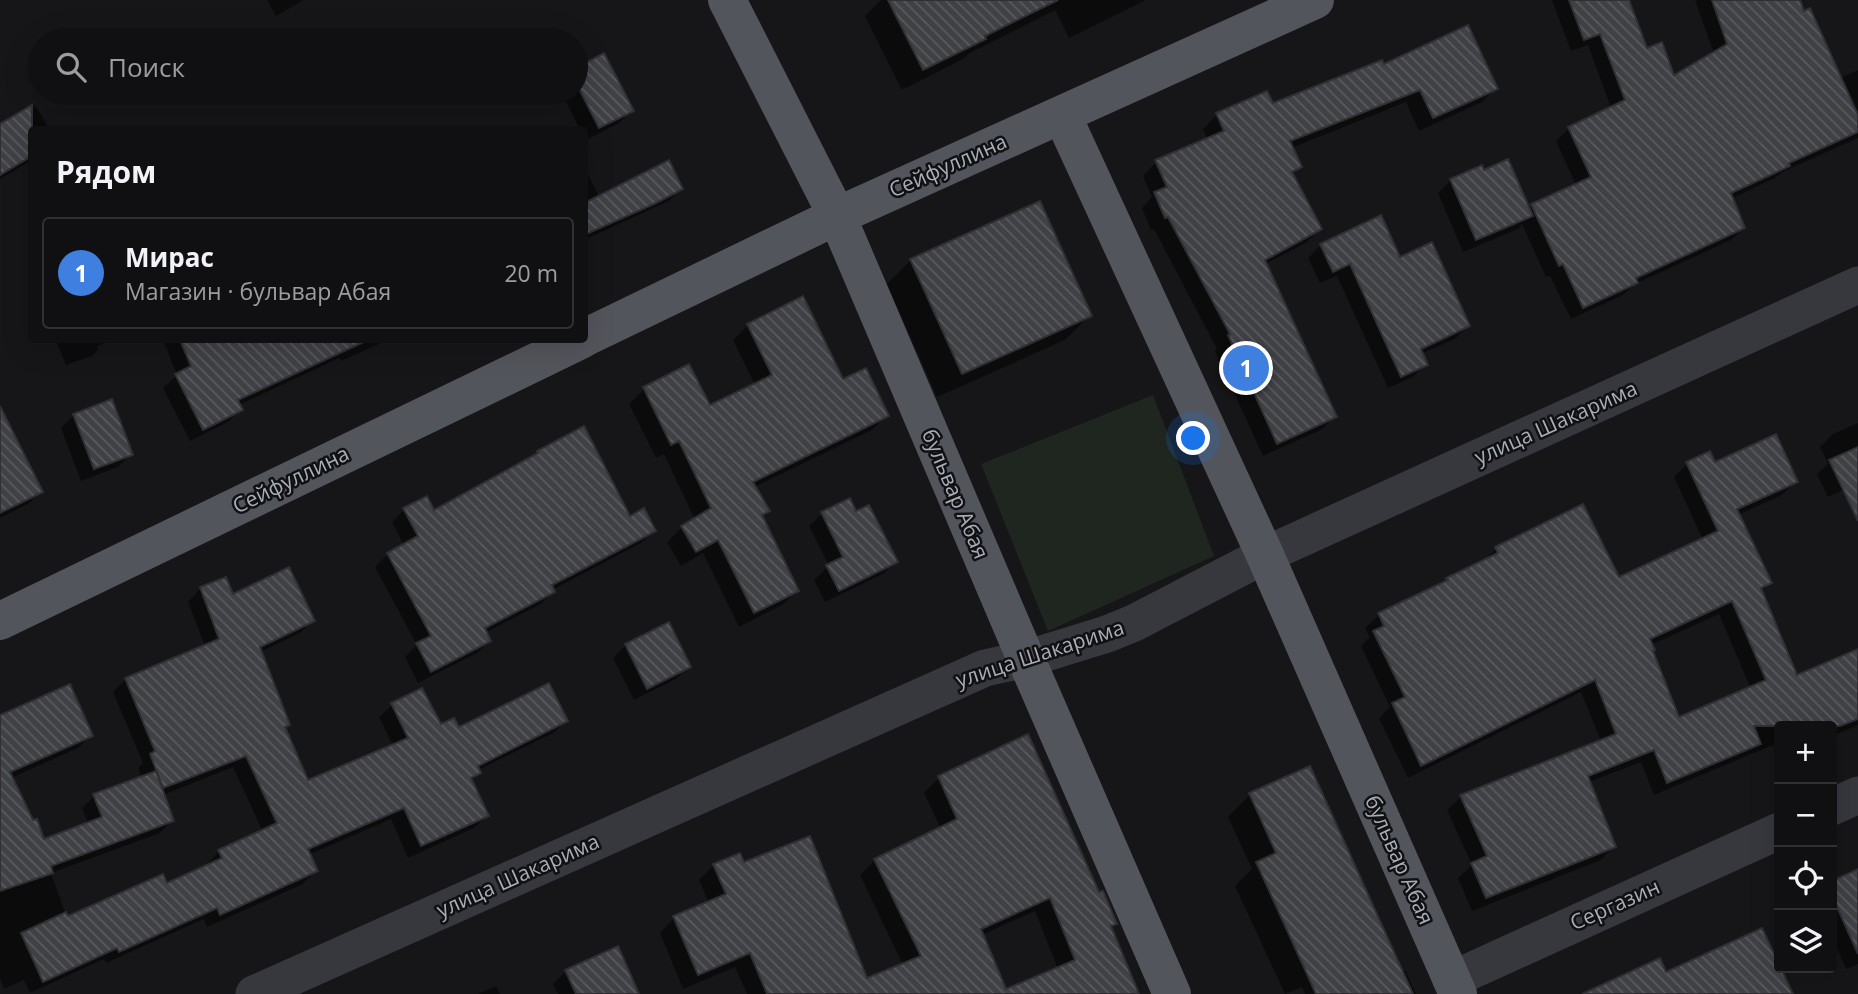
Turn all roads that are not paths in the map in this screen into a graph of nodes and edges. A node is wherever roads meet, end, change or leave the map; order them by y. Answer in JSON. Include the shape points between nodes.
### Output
{"nodes":[{"id":1,"x":727,"y":0,"type":"edge"},
{"id":2,"x":1315,"y":0,"type":"edge"},
{"id":3,"x":1062,"y":115,"type":"junction"},
{"id":4,"x":837,"y":216,"type":"junction"},
{"id":5,"x":1858,"y":285,"type":"edge"},
{"id":6,"x":588,"y":337,"type":"edge"},
{"id":7,"x":575,"y":343,"type":"edge"},
{"id":8,"x":1265,"y":555,"type":"junction"},
{"id":9,"x":0,"y":621,"type":"edge"},
{"id":10,"x":1026,"y":659,"type":"junction"},
{"id":11,"x":1858,"y":795,"type":"edge"},
{"id":12,"x":1837,"y":805,"type":"edge"},
{"id":13,"x":1774,"y":833,"type":"edge"},
{"id":14,"x":1454,"y":987,"type":"edge"},
{"id":15,"x":254,"y":994,"type":"edge"},
{"id":16,"x":1172,"y":994,"type":"edge"}],
"edges":[{"from":1,"to":4,"type":"main road","name":"бульвар Абая"},
{"from":2,"to":3,"type":"main road","name":"Сейфуллина"},
{"from":3,"to":4,"type":"main road","name":"Сейфуллина"},
{"from":3,"to":8,"type":"main road","name":"бульвар Абая"},
{"from":4,"to":6,"type":"main road","name":"Сейфуллина"},
{"from":4,"to":10,"type":"main road","name":"бульвар Абая"},
{"from":5,"to":8,"type":"street","name":"улица Шакарима"},
{"from":7,"to":9,"type":"main road","name":"Сейфуллина"},
{"from":8,"to":10,"type":"street","name":"улица Шакарима","via":[[1134,623]]},
{"from":8,"to":14,"type":"main road","name":"бульвар Абая"},
{"from":10,"to":15,"type":"street","name":"улица Шакарима","via":[[985,668]]},
{"from":10,"to":16,"type":"main road","name":"бульвар Абая"},
{"from":11,"to":12,"type":"street"},
{"from":13,"to":14,"type":"street","name":"Сергазин"}]}
